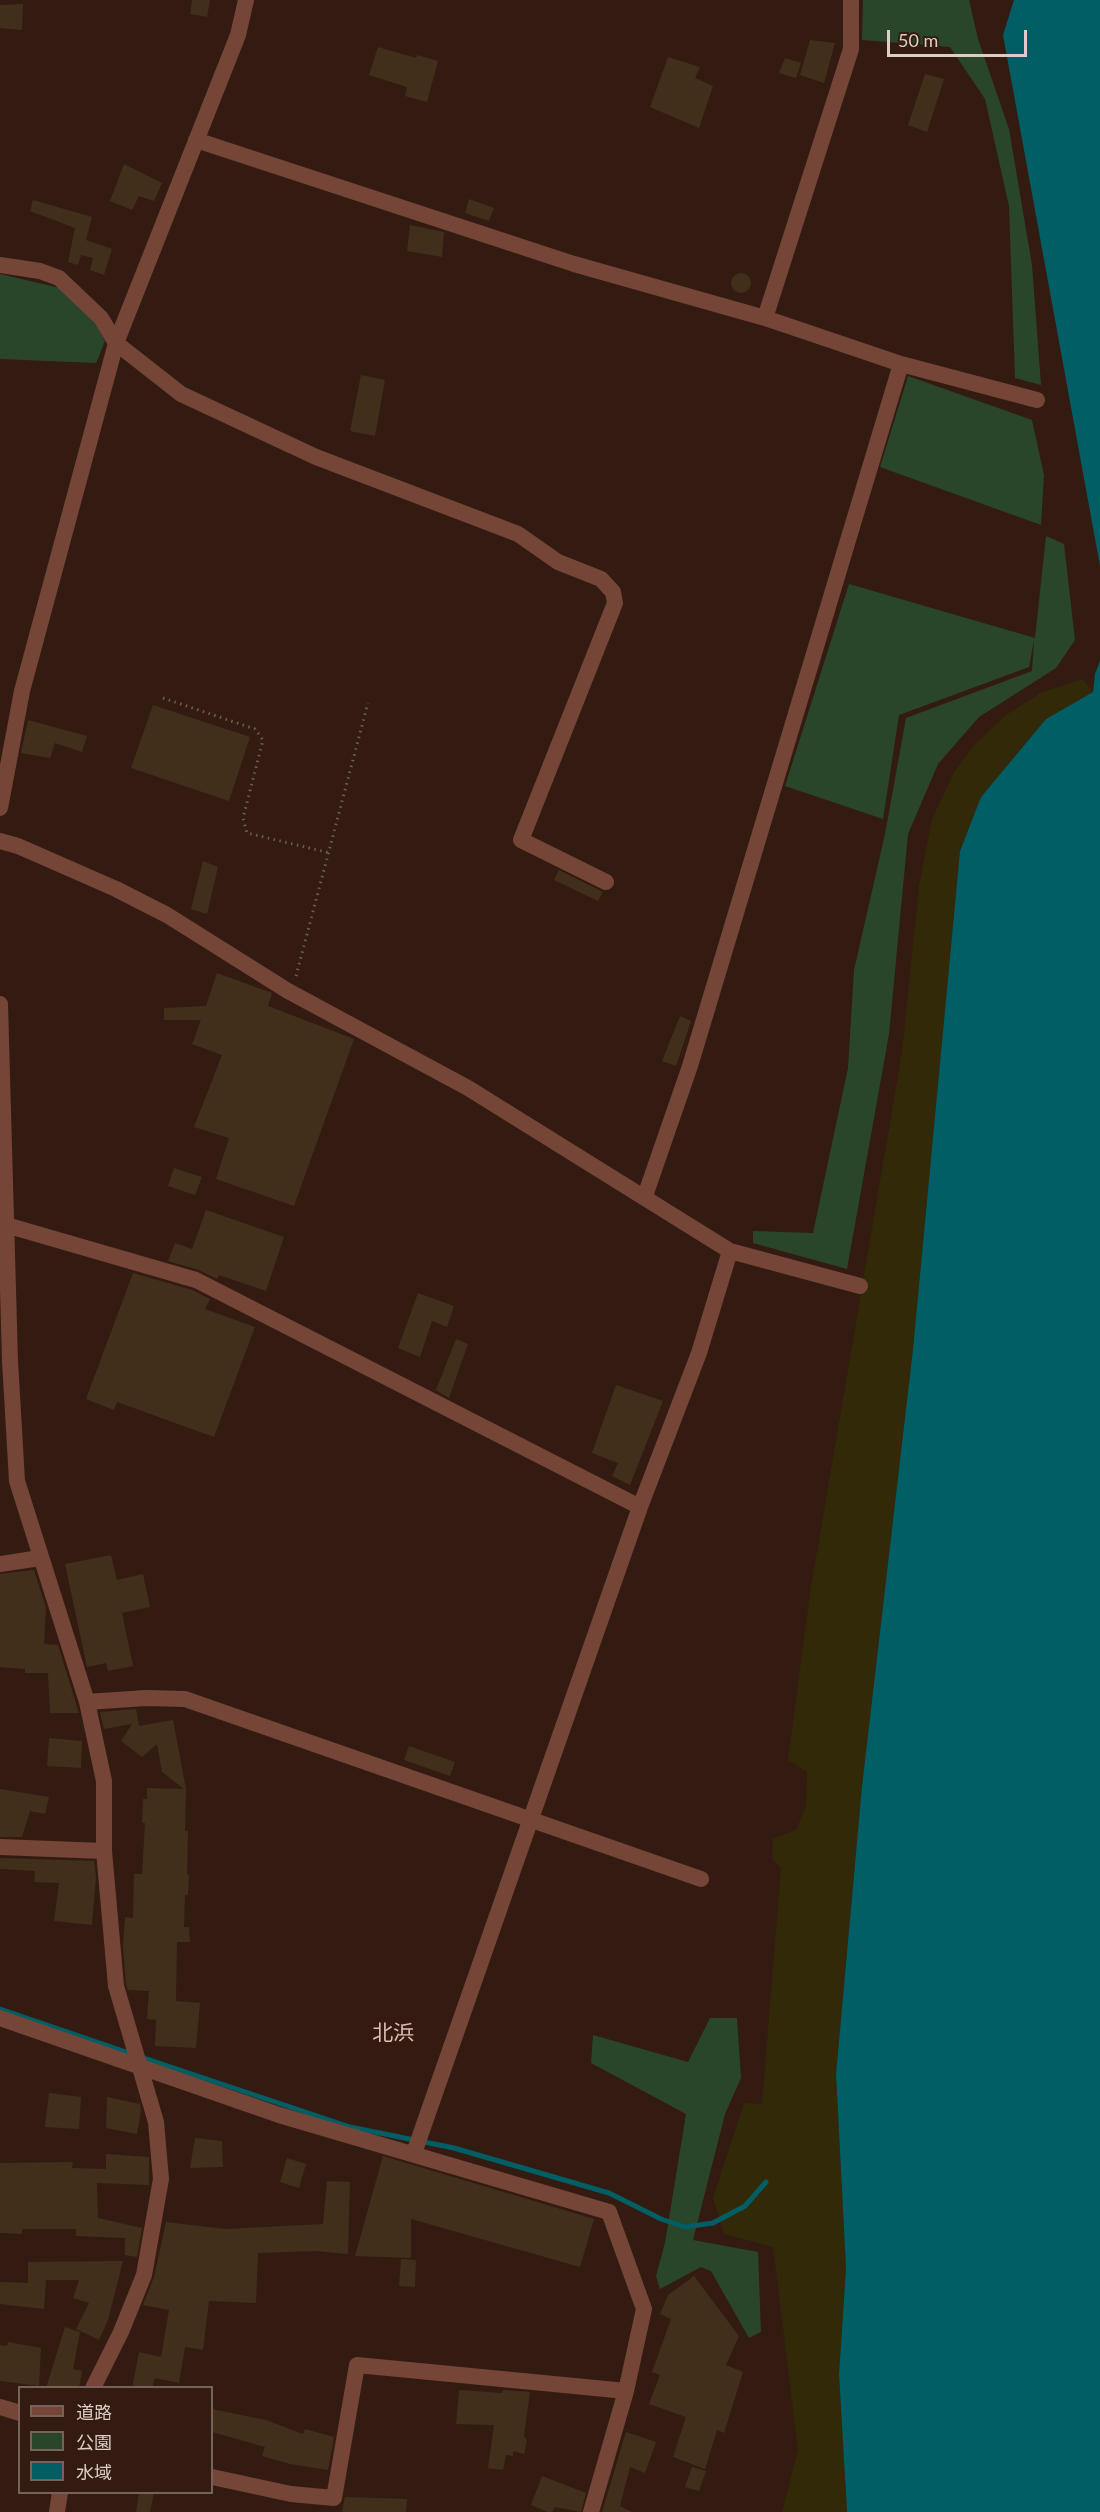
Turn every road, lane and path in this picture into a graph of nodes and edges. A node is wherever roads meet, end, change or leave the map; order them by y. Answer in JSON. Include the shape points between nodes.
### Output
{"nodes":[{"id":1,"x":246,"y":0,"type":"edge"},
{"id":2,"x":851,"y":0,"type":"edge"},
{"id":3,"x":196,"y":140,"type":"junction"},
{"id":4,"x":0,"y":265,"type":"edge"},
{"id":5,"x":765,"y":318,"type":"junction"},
{"id":6,"x":116,"y":343,"type":"junction"},
{"id":7,"x":901,"y":364,"type":"junction"},
{"id":8,"x":1037,"y":400,"type":"dead end"},
{"id":9,"x":163,"y":698,"type":"dead end"},
{"id":10,"x":368,"y":703,"type":"dead end"},
{"id":11,"x":0,"y":808,"type":"edge"},
{"id":12,"x":0,"y":841,"type":"edge"},
{"id":13,"x":330,"y":853,"type":"junction"},
{"id":14,"x":606,"y":882,"type":"dead end"},
{"id":15,"x":288,"y":991,"type":"junction"},
{"id":16,"x":0,"y":1004,"type":"edge"},
{"id":17,"x":3,"y":1190,"type":"edge"},
{"id":18,"x":645,"y":1196,"type":"junction"},
{"id":19,"x":6,"y":1225,"type":"junction"},
{"id":20,"x":730,"y":1251,"type":"junction"},
{"id":21,"x":860,"y":1286,"type":"dead end"},
{"id":22,"x":640,"y":1507,"type":"junction"},
{"id":23,"x":40,"y":1558,"type":"junction"},
{"id":24,"x":0,"y":1564,"type":"edge"},
{"id":25,"x":87,"y":1702,"type":"junction"},
{"id":26,"x":531,"y":1818,"type":"junction"},
{"id":27,"x":0,"y":1847,"type":"edge"},
{"id":28,"x":104,"y":1851,"type":"junction"},
{"id":29,"x":701,"y":1879,"type":"dead end"},
{"id":30,"x":0,"y":2018,"type":"edge"},
{"id":31,"x":139,"y":2066,"type":"junction"},
{"id":32,"x":416,"y":2146,"type":"junction"},
{"id":33,"x":94,"y":2386,"type":"edge"},
{"id":34,"x":626,"y":2391,"type":"junction"},
{"id":35,"x":0,"y":2408,"type":"edge"},
{"id":36,"x":18,"y":2412,"type":"edge"},
{"id":37,"x":213,"y":2477,"type":"edge"},
{"id":38,"x":60,"y":2494,"type":"edge"},
{"id":39,"x":334,"y":2505,"type":"edge"},
{"id":40,"x":57,"y":2512,"type":"edge"},
{"id":41,"x":591,"y":2512,"type":"edge"}],
"edges":[{"from":1,"to":3,"type":"street","via":[[237,35]]},
{"from":2,"to":5,"type":"street","via":[[851,49]]},
{"from":3,"to":5,"type":"street","via":[[563,260]]},
{"from":3,"to":6,"type":"street"},
{"from":4,"to":6,"type":"street","via":[[59,278],[101,318]]},
{"from":5,"to":7,"type":"street"},
{"from":6,"to":11,"type":"street","via":[[22,691]]},
{"from":6,"to":14,"type":"street","via":[[181,393],[316,457],[519,534],[558,562],[601,579],[613,592],[615,603],[521,840]]},
{"from":7,"to":8,"type":"street"},
{"from":7,"to":18,"type":"street","via":[[690,1066]]},
{"from":9,"to":13,"type":"path","via":[[255,729],[263,740],[243,818],[247,832]]},
{"from":10,"to":13,"type":"path"},
{"from":12,"to":15,"type":"street","via":[[116,889],[167,915]]},
{"from":13,"to":15,"type":"path","via":[[299,970]]},
{"from":15,"to":18,"type":"street","via":[[468,1088]]},
{"from":16,"to":17,"type":"street"},
{"from":17,"to":19,"type":"street"},
{"from":18,"to":20,"type":"street"},
{"from":19,"to":22,"type":"street","via":[[196,1280]]},
{"from":19,"to":23,"type":"street","via":[[17,1481]]},
{"from":20,"to":21,"type":"street"},
{"from":20,"to":22,"type":"street","via":[[699,1353]]},
{"from":22,"to":26,"type":"street"},
{"from":23,"to":24,"type":"street"},
{"from":23,"to":25,"type":"street"},
{"from":25,"to":26,"type":"street","via":[[185,1699]]},
{"from":25,"to":28,"type":"street","via":[[104,1781]]},
{"from":26,"to":29,"type":"street"},
{"from":26,"to":32,"type":"street"},
{"from":27,"to":28,"type":"street"},
{"from":28,"to":31,"type":"street","via":[[116,1986]]},
{"from":30,"to":31,"type":"street"},
{"from":31,"to":32,"type":"street","via":[[279,2115]]},
{"from":31,"to":33,"type":"street","via":[[156,2122],[161,2179],[144,2275]]},
{"from":32,"to":34,"type":"street","via":[[609,2212],[644,2308]]},
{"from":34,"to":39,"type":"street","via":[[357,2365]]},
{"from":34,"to":41,"type":"street"},
{"from":35,"to":36,"type":"street"},
{"from":37,"to":39,"type":"street"},
{"from":38,"to":40,"type":"street"}]}
